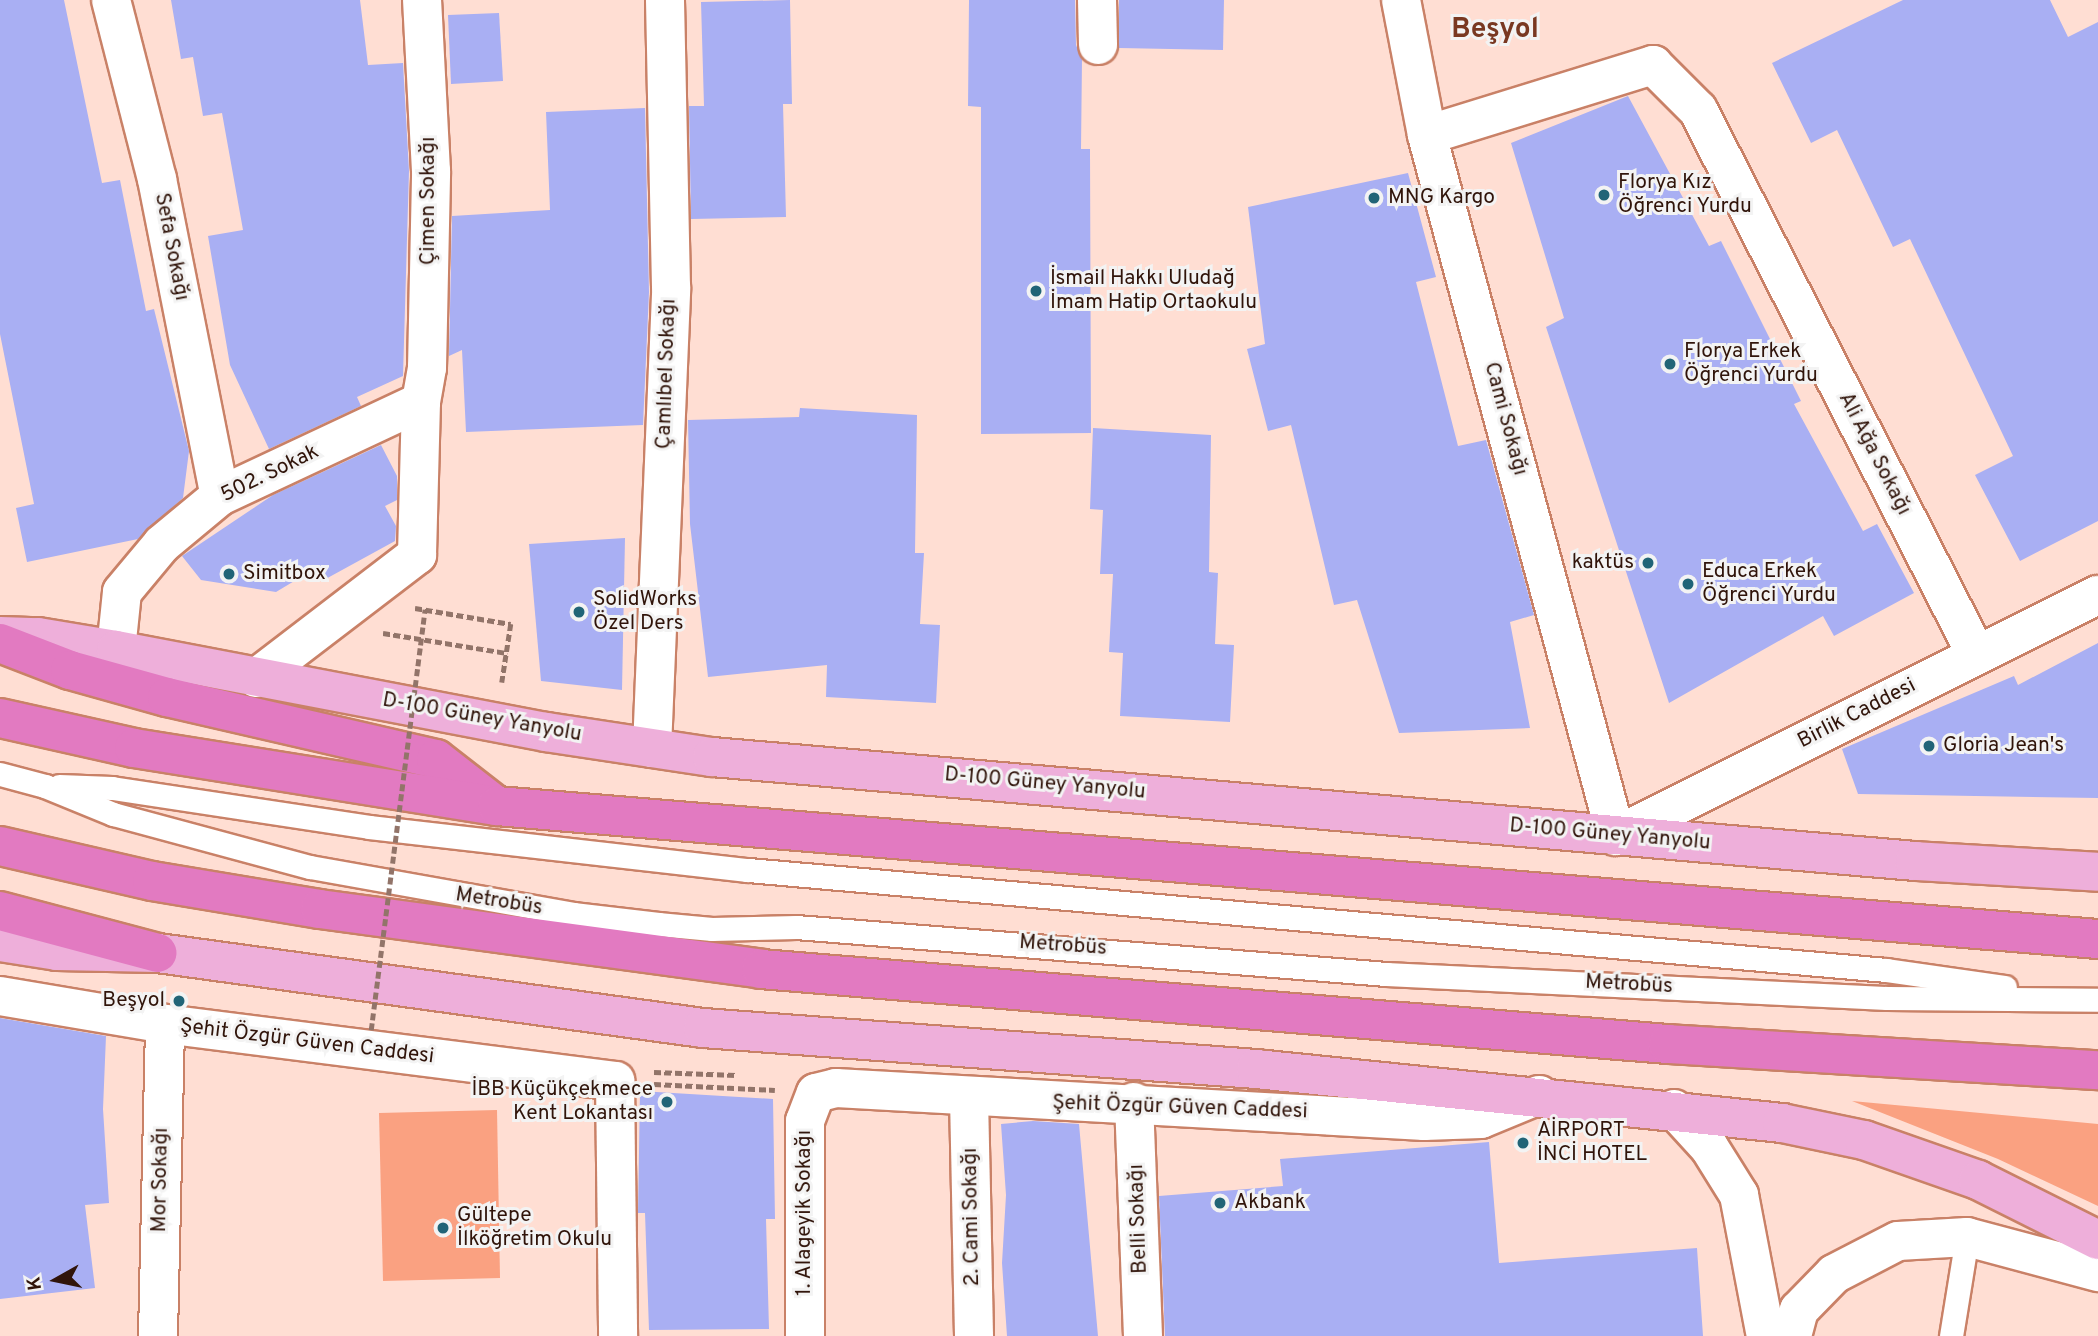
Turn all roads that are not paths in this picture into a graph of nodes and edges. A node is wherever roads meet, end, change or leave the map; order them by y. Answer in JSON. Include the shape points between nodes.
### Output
{"nodes":[{"id":1,"x":111,"y":0,"type":"edge"},
{"id":2,"x":422,"y":0,"type":"edge"},
{"id":3,"x":665,"y":0,"type":"edge"},
{"id":4,"x":1097,"y":0,"type":"edge"},
{"id":5,"x":1401,"y":0,"type":"edge"},
{"id":6,"x":1098,"y":46,"type":"dead end"},
{"id":7,"x":1427,"y":135,"type":"junction"},
{"id":8,"x":421,"y":402,"type":"junction"},
{"id":9,"x":220,"y":496,"type":"junction"},
{"id":10,"x":2098,"y":594,"type":"edge"},
{"id":11,"x":0,"y":636,"type":"edge"},
{"id":12,"x":0,"y":643,"type":"edge"},
{"id":13,"x":116,"y":650,"type":"junction"},
{"id":14,"x":1976,"y":654,"type":"junction"},
{"id":15,"x":256,"y":678,"type":"junction"},
{"id":16,"x":0,"y":718,"type":"edge"},
{"id":17,"x":652,"y":748,"type":"junction"},
{"id":18,"x":0,"y":774,"type":"edge"},
{"id":19,"x":46,"y":786,"type":"junction"},
{"id":20,"x":497,"y":806,"type":"junction"},
{"id":21,"x":1616,"y":836,"type":"junction"},
{"id":22,"x":0,"y":846,"type":"edge"},
{"id":23,"x":2098,"y":872,"type":"edge"},
{"id":24,"x":0,"y":911,"type":"edge"},
{"id":25,"x":2098,"y":939,"type":"edge"},
{"id":26,"x":0,"y":942,"type":"edge"},
{"id":27,"x":158,"y":953,"type":"junction"},
{"id":28,"x":0,"y":996,"type":"edge"},
{"id":29,"x":2098,"y":1000,"type":"edge"},
{"id":30,"x":165,"y":1024,"type":"junction"},
{"id":31,"x":2098,"y":1070,"type":"edge"},
{"id":32,"x":816,"y":1093,"type":"joint"},
{"id":33,"x":1539,"y":1095,"type":"junction"},
{"id":34,"x":969,"y":1097,"type":"junction"},
{"id":35,"x":1134,"y":1102,"type":"junction"},
{"id":36,"x":1674,"y":1109,"type":"junction"},
{"id":37,"x":1967,"y":1237,"type":"junction"},
{"id":38,"x":2098,"y":1240,"type":"edge"},
{"id":39,"x":2098,"y":1272,"type":"edge"},
{"id":40,"x":158,"y":1336,"type":"edge"},
{"id":41,"x":618,"y":1336,"type":"edge"},
{"id":42,"x":804,"y":1336,"type":"edge"},
{"id":43,"x":974,"y":1336,"type":"edge"},
{"id":44,"x":1143,"y":1336,"type":"edge"},
{"id":45,"x":1766,"y":1336,"type":"edge"},
{"id":46,"x":1793,"y":1336,"type":"edge"},
{"id":47,"x":1951,"y":1336,"type":"edge"}],
"edges":[{"from":1,"to":9,"type":"street","name":"Sefa Sokağı","via":[[157,179]]},
{"from":2,"to":8,"type":"street","name":"Çimen Sokağı","via":[[430,171],[427,368]]},
{"from":3,"to":17,"type":"street","name":"Çamlıbel Sokağı","via":[[671,288]]},
{"from":4,"to":6,"type":"street"},
{"from":5,"to":7,"type":"street","name":"Cami Sokağı"},
{"from":7,"to":14,"type":"street","name":"Ali Ağa Sokağı","via":[[1653,65],[1698,110]]},
{"from":7,"to":21,"type":"street","name":"Cami Sokağı"},
{"from":8,"to":9,"type":"street","name":"502. Sokak"},
{"from":8,"to":15,"type":"street","name":"Çimen Sokağı","via":[[417,555]]},
{"from":9,"to":13,"type":"street","name":"502. Sokak","via":[[162,544],[122,592]]},
{"from":10,"to":14,"type":"street","name":"Birlik Caddesi"},
{"from":11,"to":13,"type":"main road","name":"D-100 Güney Yanyolu","via":[[38,637]]},
{"from":12,"to":20,"type":"highway","via":[[70,670],[167,697],[436,760]]},
{"from":13,"to":15,"type":"main road","name":"D-100 Güney Yanyolu"},
{"from":14,"to":21,"type":"street","name":"Birlik Caddesi"},
{"from":15,"to":17,"type":"main road","name":"D-100 Güney Yanyolu"},
{"from":16,"to":20,"type":"highway","via":[[134,748]]},
{"from":17,"to":21,"type":"main road","name":"D-100 Güney Yanyolu"},
{"from":18,"to":19,"type":"lane","name":"Metrobüs"},
{"from":19,"to":29,"type":"lane","name":"Metrobüs","via":[[112,788],[369,827],[723,867],[1886,970]]},
{"from":19,"to":29,"type":"lane","name":"Metrobüs","via":[[113,814],[310,867],[573,914],[712,929],[796,927],[1386,974],[1887,998]]},
{"from":20,"to":25,"type":"highway"},
{"from":21,"to":23,"type":"main road","name":"D-100 Güney Yanyolu"},
{"from":22,"to":31,"type":"highway","via":[[152,881],[320,909],[761,969],[1668,1044]]},
{"from":24,"to":27,"type":"highway"},
{"from":26,"to":27,"type":"main road","via":[[57,951]]},
{"from":27,"to":33,"type":"main road","via":[[703,1028]]},
{"from":28,"to":30,"type":"street","name":"Şehit Özgür Güven Caddesi"},
{"from":30,"to":40,"type":"street","name":"Mor Sokağı"},
{"from":30,"to":41,"type":"street","name":"Şehit Özgür Güven Caddesi","via":[[632,1077]]},
{"from":32,"to":34,"type":"street","name":"Şehit Özgür Güven Caddesi","via":[[835,1088]]},
{"from":32,"to":42,"type":"street","name":"1. Alageyik Sokağı","via":[[805,1121]]},
{"from":33,"to":35,"type":"street","name":"Şehit Özgür Güven Caddesi","via":[[1481,1119],[1424,1121]]},
{"from":33,"to":36,"type":"main road"},
{"from":34,"to":35,"type":"street","name":"Şehit Özgür Güven Caddesi"},
{"from":34,"to":43,"type":"street","name":"2. Cami Sokağı"},
{"from":35,"to":44,"type":"street","name":"Belli Sokağı"},
{"from":36,"to":38,"type":"main road","via":[[1782,1123],[1864,1140],[1979,1180]]},
{"from":36,"to":45,"type":"street","via":[[1709,1147],[1739,1195]]},
{"from":37,"to":39,"type":"street"},
{"from":37,"to":46,"type":"street","via":[[1898,1241],[1867,1255],[1834,1274],[1799,1310]]},
{"from":37,"to":47,"type":"lane"}]}
